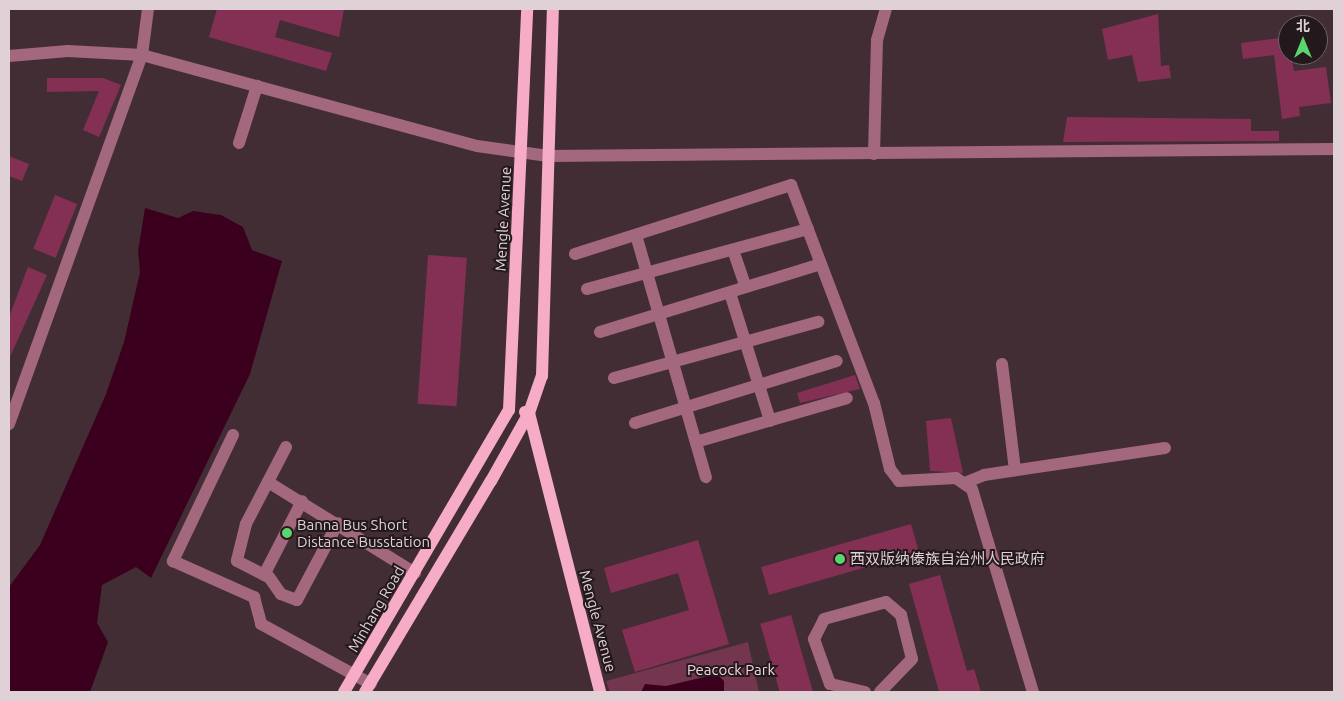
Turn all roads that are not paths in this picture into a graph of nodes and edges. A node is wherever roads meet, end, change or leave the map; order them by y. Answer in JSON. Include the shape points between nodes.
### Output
{"nodes":[{"id":1,"x":148,"y":9,"type":"edge"},
{"id":2,"x":527,"y":9,"type":"edge"},
{"id":3,"x":553,"y":9,"type":"edge"},
{"id":4,"x":886,"y":9,"type":"edge"},
{"id":5,"x":142,"y":55,"type":"junction"},
{"id":6,"x":9,"y":56,"type":"edge"},
{"id":7,"x":256,"y":86,"type":"junction"},
{"id":8,"x":239,"y":143,"type":"dead end"},
{"id":9,"x":1334,"y":149,"type":"edge"},
{"id":10,"x":523,"y":154,"type":"junction"},
{"id":11,"x":874,"y":154,"type":"junction"},
{"id":12,"x":548,"y":156,"type":"junction"},
{"id":13,"x":808,"y":229,"type":"junction"},
{"id":14,"x":636,"y":235,"type":"junction"},
{"id":15,"x":733,"y":250,"type":"junction"},
{"id":16,"x":575,"y":254,"type":"dead end"},
{"id":17,"x":822,"y":264,"type":"junction"},
{"id":18,"x":648,"y":274,"type":"junction"},
{"id":19,"x":746,"y":288,"type":"junction"},
{"id":20,"x":587,"y":289,"type":"dead end"},
{"id":21,"x":730,"y":292,"type":"junction"},
{"id":22,"x":659,"y":314,"type":"junction"},
{"id":23,"x":818,"y":322,"type":"dead end"},
{"id":24,"x":600,"y":332,"type":"dead end"},
{"id":25,"x":745,"y":342,"type":"junction"},
{"id":26,"x":837,"y":361,"type":"dead end"},
{"id":27,"x":673,"y":362,"type":"junction"},
{"id":28,"x":1002,"y":364,"type":"dead end"},
{"id":29,"x":614,"y":378,"type":"dead end"},
{"id":30,"x":759,"y":385,"type":"junction"},
{"id":31,"x":846,"y":398,"type":"dead end"},
{"id":32,"x":686,"y":407,"type":"junction"},
{"id":33,"x":509,"y":410,"type":"junction"},
{"id":34,"x":529,"y":413,"type":"junction"},
{"id":35,"x":770,"y":421,"type":"junction"},
{"id":36,"x":635,"y":423,"type":"dead end"},
{"id":37,"x":9,"y":424,"type":"edge"},
{"id":38,"x":233,"y":435,"type":"dead end"},
{"id":39,"x":696,"y":442,"type":"junction"},
{"id":40,"x":286,"y":447,"type":"dead end"},
{"id":41,"x":1165,"y":448,"type":"dead end"},
{"id":42,"x":1015,"y":470,"type":"junction"},
{"id":43,"x":706,"y":477,"type":"dead end"},
{"id":44,"x":268,"y":482,"type":"junction"},
{"id":45,"x":967,"y":482,"type":"junction"},
{"id":46,"x":302,"y":501,"type":"junction"},
{"id":47,"x":338,"y":523,"type":"junction"},
{"id":48,"x":415,"y":573,"type":"junction"},
{"id":49,"x":264,"y":574,"type":"junction"},
{"id":50,"x":356,"y":674,"type":"junction"},
{"id":51,"x":368,"y":688,"type":"edge"},
{"id":52,"x":344,"y":692,"type":"edge"},
{"id":53,"x":600,"y":692,"type":"edge"},
{"id":54,"x":865,"y":692,"type":"edge"},
{"id":55,"x":880,"y":692,"type":"edge"},
{"id":56,"x":1033,"y":692,"type":"edge"}],
"edges":[{"from":1,"to":5,"type":"street"},
{"from":2,"to":10,"type":"main road","name":"Mengle Avenue"},
{"from":3,"to":12,"type":"main road"},
{"from":4,"to":11,"type":"street","via":[[877,40]]},
{"from":5,"to":6,"type":"street","via":[[68,51]]},
{"from":5,"to":7,"type":"street"},
{"from":5,"to":37,"type":"street"},
{"from":7,"to":8,"type":"street"},
{"from":7,"to":10,"type":"street","via":[[477,146]]},
{"from":9,"to":11,"type":"street"},
{"from":10,"to":12,"type":"street"},
{"from":10,"to":33,"type":"main road","name":"Mengle Avenue"},
{"from":11,"to":12,"type":"street"},
{"from":12,"to":34,"type":"main road","via":[[542,376]]},
{"from":13,"to":14,"type":"street","via":[[792,185]]},
{"from":13,"to":15,"type":"street"},
{"from":13,"to":17,"type":"street"},
{"from":14,"to":16,"type":"street"},
{"from":14,"to":18,"type":"street"},
{"from":15,"to":18,"type":"street"},
{"from":15,"to":19,"type":"street"},
{"from":17,"to":19,"type":"street"},
{"from":17,"to":45,"type":"street","via":[[874,403],[894,476],[907,483],[956,478]]},
{"from":18,"to":20,"type":"street"},
{"from":18,"to":22,"type":"street"},
{"from":19,"to":21,"type":"street"},
{"from":21,"to":22,"type":"street"},
{"from":21,"to":25,"type":"street"},
{"from":22,"to":24,"type":"street"},
{"from":22,"to":27,"type":"street"},
{"from":23,"to":25,"type":"street"},
{"from":25,"to":27,"type":"street"},
{"from":25,"to":30,"type":"street"},
{"from":26,"to":30,"type":"street"},
{"from":27,"to":29,"type":"street"},
{"from":27,"to":32,"type":"street"},
{"from":28,"to":42,"type":"street"},
{"from":30,"to":32,"type":"street"},
{"from":30,"to":35,"type":"street"},
{"from":31,"to":35,"type":"street"},
{"from":32,"to":36,"type":"street"},
{"from":32,"to":39,"type":"street"},
{"from":33,"to":34,"type":"main road"},
{"from":33,"to":48,"type":"main road","name":"Minhang Road"},
{"from":34,"to":51,"type":"main road"},
{"from":34,"to":53,"type":"main road","name":"Mengle Avenue"},
{"from":35,"to":39,"type":"street"},
{"from":38,"to":50,"type":"street","via":[[173,561],[254,597],[261,624]]},
{"from":39,"to":43,"type":"street"},
{"from":40,"to":44,"type":"street"},
{"from":41,"to":42,"type":"street"},
{"from":42,"to":45,"type":"street"},
{"from":44,"to":46,"type":"street"},
{"from":44,"to":49,"type":"street","via":[[246,524],[237,561]]},
{"from":45,"to":56,"type":"street"},
{"from":46,"to":47,"type":"street"},
{"from":46,"to":49,"type":"street"},
{"from":47,"to":48,"type":"street"},
{"from":47,"to":49,"type":"street","via":[[297,600],[281,594]]},
{"from":48,"to":50,"type":"main road","name":"Minhang Road"},
{"from":50,"to":51,"type":"street"},
{"from":50,"to":52,"type":"main road","name":"Minhang Road"},
{"from":54,"to":55,"type":"street","via":[[830,684],[814,639],[824,619],[886,602],[900,615],[912,659]]}]}
